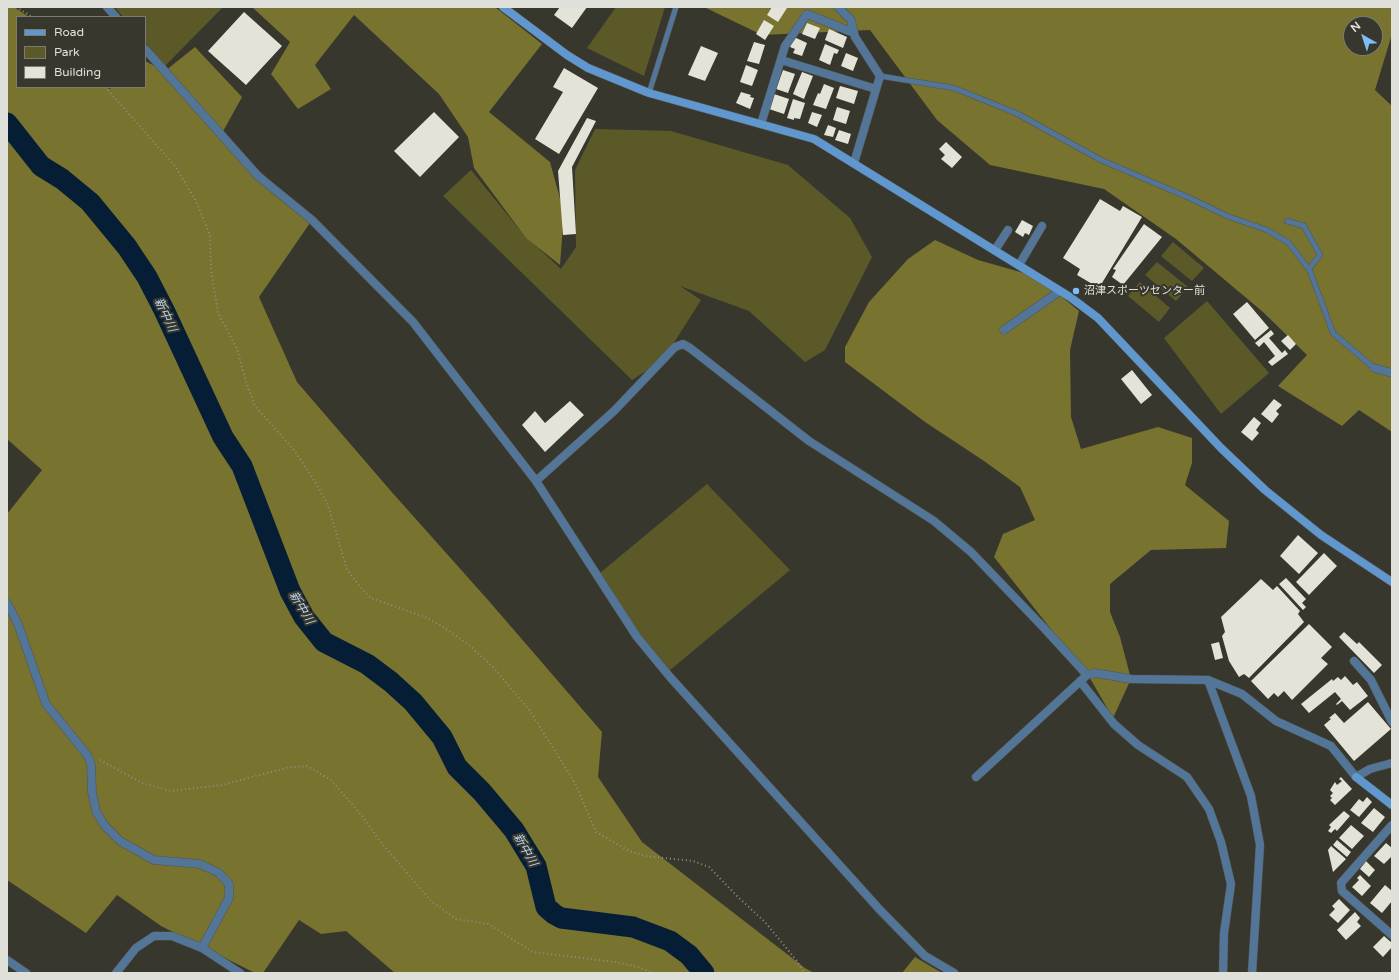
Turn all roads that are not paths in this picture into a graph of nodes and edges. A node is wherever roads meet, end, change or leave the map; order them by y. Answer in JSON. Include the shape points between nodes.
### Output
{"nodes":[{"id":1,"x":107,"y":7,"type":"edge"},
{"id":2,"x":503,"y":7,"type":"edge"},
{"id":3,"x":676,"y":7,"type":"edge"},
{"id":4,"x":838,"y":7,"type":"edge"},
{"id":5,"x":115,"y":16,"type":"edge"},
{"id":6,"x":854,"y":33,"type":"junction"},
{"id":7,"x":146,"y":50,"type":"edge"},
{"id":8,"x":781,"y":60,"type":"junction"},
{"id":9,"x":880,"y":76,"type":"junction"},
{"id":10,"x":876,"y":89,"type":"junction"},
{"id":11,"x":649,"y":93,"type":"junction"},
{"id":12,"x":761,"y":124,"type":"junction"},
{"id":13,"x":854,"y":163,"type":"junction"},
{"id":14,"x":1286,"y":221,"type":"dead end"},
{"id":15,"x":1042,"y":226,"type":"dead end"},
{"id":16,"x":1008,"y":230,"type":"dead end"},
{"id":17,"x":994,"y":250,"type":"junction"},
{"id":18,"x":1019,"y":265,"type":"junction"},
{"id":19,"x":1308,"y":269,"type":"junction"},
{"id":20,"x":1060,"y":291,"type":"junction"},
{"id":21,"x":1004,"y":330,"type":"dead end"},
{"id":22,"x":1374,"y":368,"type":"joint"},
{"id":23,"x":1392,"y":373,"type":"edge"},
{"id":24,"x":536,"y":481,"type":"junction"},
{"id":25,"x":1392,"y":582,"type":"edge"},
{"id":26,"x":7,"y":603,"type":"edge"},
{"id":27,"x":1354,"y":661,"type":"dead end"},
{"id":28,"x":1087,"y":675,"type":"junction"},
{"id":29,"x":1208,"y":680,"type":"junction"},
{"id":30,"x":1080,"y":681,"type":"junction"},
{"id":31,"x":1392,"y":722,"type":"edge"},
{"id":32,"x":1392,"y":763,"type":"edge"},
{"id":33,"x":976,"y":777,"type":"dead end"},
{"id":34,"x":1356,"y":777,"type":"junction"},
{"id":35,"x":1392,"y":805,"type":"edge"},
{"id":36,"x":1392,"y":825,"type":"edge"},
{"id":37,"x":1392,"y":934,"type":"edge"},
{"id":38,"x":202,"y":948,"type":"junction"},
{"id":39,"x":7,"y":960,"type":"edge"},
{"id":40,"x":26,"y":973,"type":"edge"},
{"id":41,"x":116,"y":973,"type":"edge"},
{"id":42,"x":240,"y":973,"type":"edge"},
{"id":43,"x":954,"y":973,"type":"edge"},
{"id":44,"x":1223,"y":973,"type":"edge"},
{"id":45,"x":1252,"y":973,"type":"edge"}],
"edges":[{"from":1,"to":5,"type":"street"},
{"from":2,"to":11,"type":"street","via":[[588,68]]},
{"from":3,"to":11,"type":"lane"},
{"from":4,"to":6,"type":"street","via":[[851,20]]},
{"from":6,"to":8,"type":"street","via":[[807,14],[785,46]]},
{"from":6,"to":9,"type":"street"},
{"from":7,"to":24,"type":"street","via":[[258,176],[312,220],[413,322]]},
{"from":8,"to":10,"type":"street"},
{"from":8,"to":12,"type":"street"},
{"from":9,"to":10,"type":"street"},
{"from":9,"to":19,"type":"lane","via":[[954,88],[1016,112],[1101,160],[1227,216],[1267,230],[1289,243]]},
{"from":10,"to":13,"type":"street"},
{"from":11,"to":12,"type":"street"},
{"from":12,"to":13,"type":"street","via":[[814,139]]},
{"from":13,"to":17,"type":"street"},
{"from":14,"to":19,"type":"lane","via":[[1304,226],[1320,255]]},
{"from":15,"to":18,"type":"street"},
{"from":16,"to":17,"type":"street"},
{"from":17,"to":18,"type":"street"},
{"from":18,"to":20,"type":"street"},
{"from":19,"to":22,"type":"lane","via":[[1332,333]]},
{"from":20,"to":21,"type":"street"},
{"from":20,"to":25,"type":"street","via":[[1098,318],[1221,448],[1265,490],[1322,535]]},
{"from":22,"to":23,"type":"street"},
{"from":24,"to":28,"type":"street","via":[[614,411],[675,347],[683,344],[809,441],[934,521],[971,552]]},
{"from":24,"to":43,"type":"street","via":[[637,637],[670,677],[880,910],[925,956]]},
{"from":26,"to":38,"type":"street","via":[[18,624],[46,704],[88,756],[96,811],[104,826],[120,841],[154,860],[200,864],[218,873],[229,884],[229,898]]},
{"from":27,"to":31,"type":"street","via":[[1371,680]]},
{"from":28,"to":29,"type":"street","via":[[1095,673],[1131,679]]},
{"from":28,"to":30,"type":"street"},
{"from":29,"to":34,"type":"street","via":[[1242,694],[1276,721],[1331,746]]},
{"from":29,"to":45,"type":"street","via":[[1251,796],[1260,845]]},
{"from":30,"to":33,"type":"street"},
{"from":30,"to":44,"type":"street","via":[[1114,724],[1138,745],[1187,777],[1209,809],[1221,842],[1231,884],[1224,933]]},
{"from":32,"to":34,"type":"street","via":[[1370,769]]},
{"from":34,"to":35,"type":"street"},
{"from":36,"to":37,"type":"street","via":[[1341,883],[1342,891]]},
{"from":38,"to":41,"type":"street","via":[[172,936],[154,936],[136,948]]},
{"from":38,"to":42,"type":"street"},
{"from":39,"to":40,"type":"street"}]}
